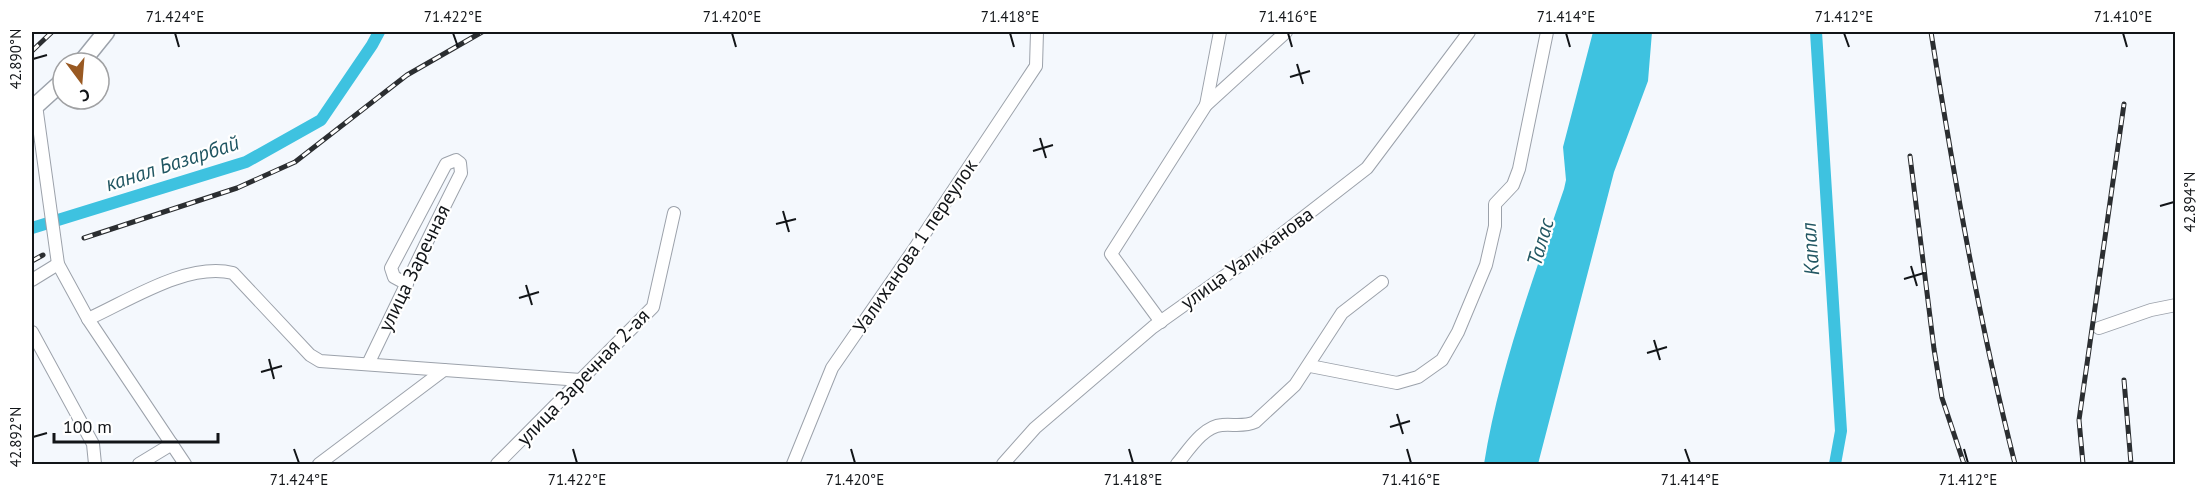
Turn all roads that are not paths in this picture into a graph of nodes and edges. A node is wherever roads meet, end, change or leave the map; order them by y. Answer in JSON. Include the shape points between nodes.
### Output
{"nodes":[{"id":1,"x":106,"y":32,"type":"edge"},
{"id":2,"x":1037,"y":32,"type":"edge"},
{"id":3,"x":1220,"y":32,"type":"edge"},
{"id":4,"x":1286,"y":32,"type":"edge"},
{"id":5,"x":1469,"y":32,"type":"edge"},
{"id":6,"x":1547,"y":32,"type":"edge"},
{"id":7,"x":91,"y":51,"type":"edge"},
{"id":8,"x":51,"y":92,"type":"edge"},
{"id":9,"x":1206,"y":105,"type":"junction"},
{"id":10,"x":34,"y":107,"type":"edge"},
{"id":11,"x":674,"y":213,"type":"dead end"},
{"id":12,"x":412,"y":226,"type":"junction"},
{"id":13,"x":429,"y":236,"type":"junction"},
{"id":14,"x":58,"y":264,"type":"junction"},
{"id":15,"x":32,"y":280,"type":"edge"},
{"id":16,"x":1382,"y":282,"type":"dead end"},
{"id":17,"x":407,"y":284,"type":"junction"},
{"id":18,"x":2175,"y":305,"type":"edge"},
{"id":19,"x":88,"y":319,"type":"junction"},
{"id":20,"x":1161,"y":322,"type":"junction"},
{"id":21,"x":2099,"y":328,"type":"dead end"},
{"id":22,"x":32,"y":332,"type":"edge"},
{"id":23,"x":368,"y":364,"type":"junction"},
{"id":24,"x":1310,"y":366,"type":"junction"},
{"id":25,"x":444,"y":370,"type":"junction"},
{"id":26,"x":582,"y":380,"type":"junction"},
{"id":27,"x":172,"y":444,"type":"junction"},
{"id":28,"x":95,"y":465,"type":"edge"},
{"id":29,"x":139,"y":465,"type":"edge"},
{"id":30,"x":185,"y":465,"type":"edge"},
{"id":31,"x":319,"y":465,"type":"edge"},
{"id":32,"x":497,"y":465,"type":"edge"},
{"id":33,"x":793,"y":465,"type":"edge"},
{"id":34,"x":1003,"y":465,"type":"edge"},
{"id":35,"x":1177,"y":465,"type":"edge"}],
"edges":[{"from":1,"to":7,"type":"main road"},
{"from":2,"to":33,"type":"street","name":"Уалиханова 1 переулок","via":[[1036,66],[832,368]]},
{"from":3,"to":9,"type":"street"},
{"from":4,"to":9,"type":"street"},
{"from":5,"to":20,"type":"street","name":"улица Уалиханова","via":[[1368,168]]},
{"from":6,"to":24,"type":"street","via":[[1519,169],[1513,184],[1495,204],[1495,226],[1486,265],[1442,360],[1418,377],[1397,383]]},
{"from":8,"to":10,"type":"main road"},
{"from":9,"to":20,"type":"street","via":[[1111,254]]},
{"from":10,"to":14,"type":"street"},
{"from":11,"to":26,"type":"street","name":"улица Заречная 2-ая","via":[[653,307]]},
{"from":12,"to":13,"type":"street"},
{"from":12,"to":13,"type":"street","name":"улица Заречная","via":[[446,165],[456,160],[461,173]]},
{"from":12,"to":17,"type":"street","via":[[391,268],[394,277]]},
{"from":13,"to":17,"type":"street","name":"улица Заречная"},
{"from":14,"to":15,"type":"street"},
{"from":14,"to":19,"type":"street"},
{"from":16,"to":24,"type":"street","via":[[1342,313]]},
{"from":17,"to":23,"type":"street","name":"улица Заречная"},
{"from":18,"to":21,"type":"street"},
{"from":19,"to":23,"type":"street","via":[[181,277],[219,270],[233,273],[310,355],[331,363]]},
{"from":19,"to":27,"type":"street"},
{"from":20,"to":34,"type":"street","name":"улица Уалиханова","via":[[1035,428]]},
{"from":22,"to":28,"type":"street","via":[[93,444]]},
{"from":23,"to":25,"type":"street"},
{"from":24,"to":35,"type":"street","via":[[1255,422],[1208,429]]},
{"from":25,"to":26,"type":"street"},
{"from":25,"to":31,"type":"street"},
{"from":26,"to":32,"type":"street","name":"улица Заречная 2-ая"},
{"from":27,"to":29,"type":"street"},
{"from":27,"to":30,"type":"street"}]}
